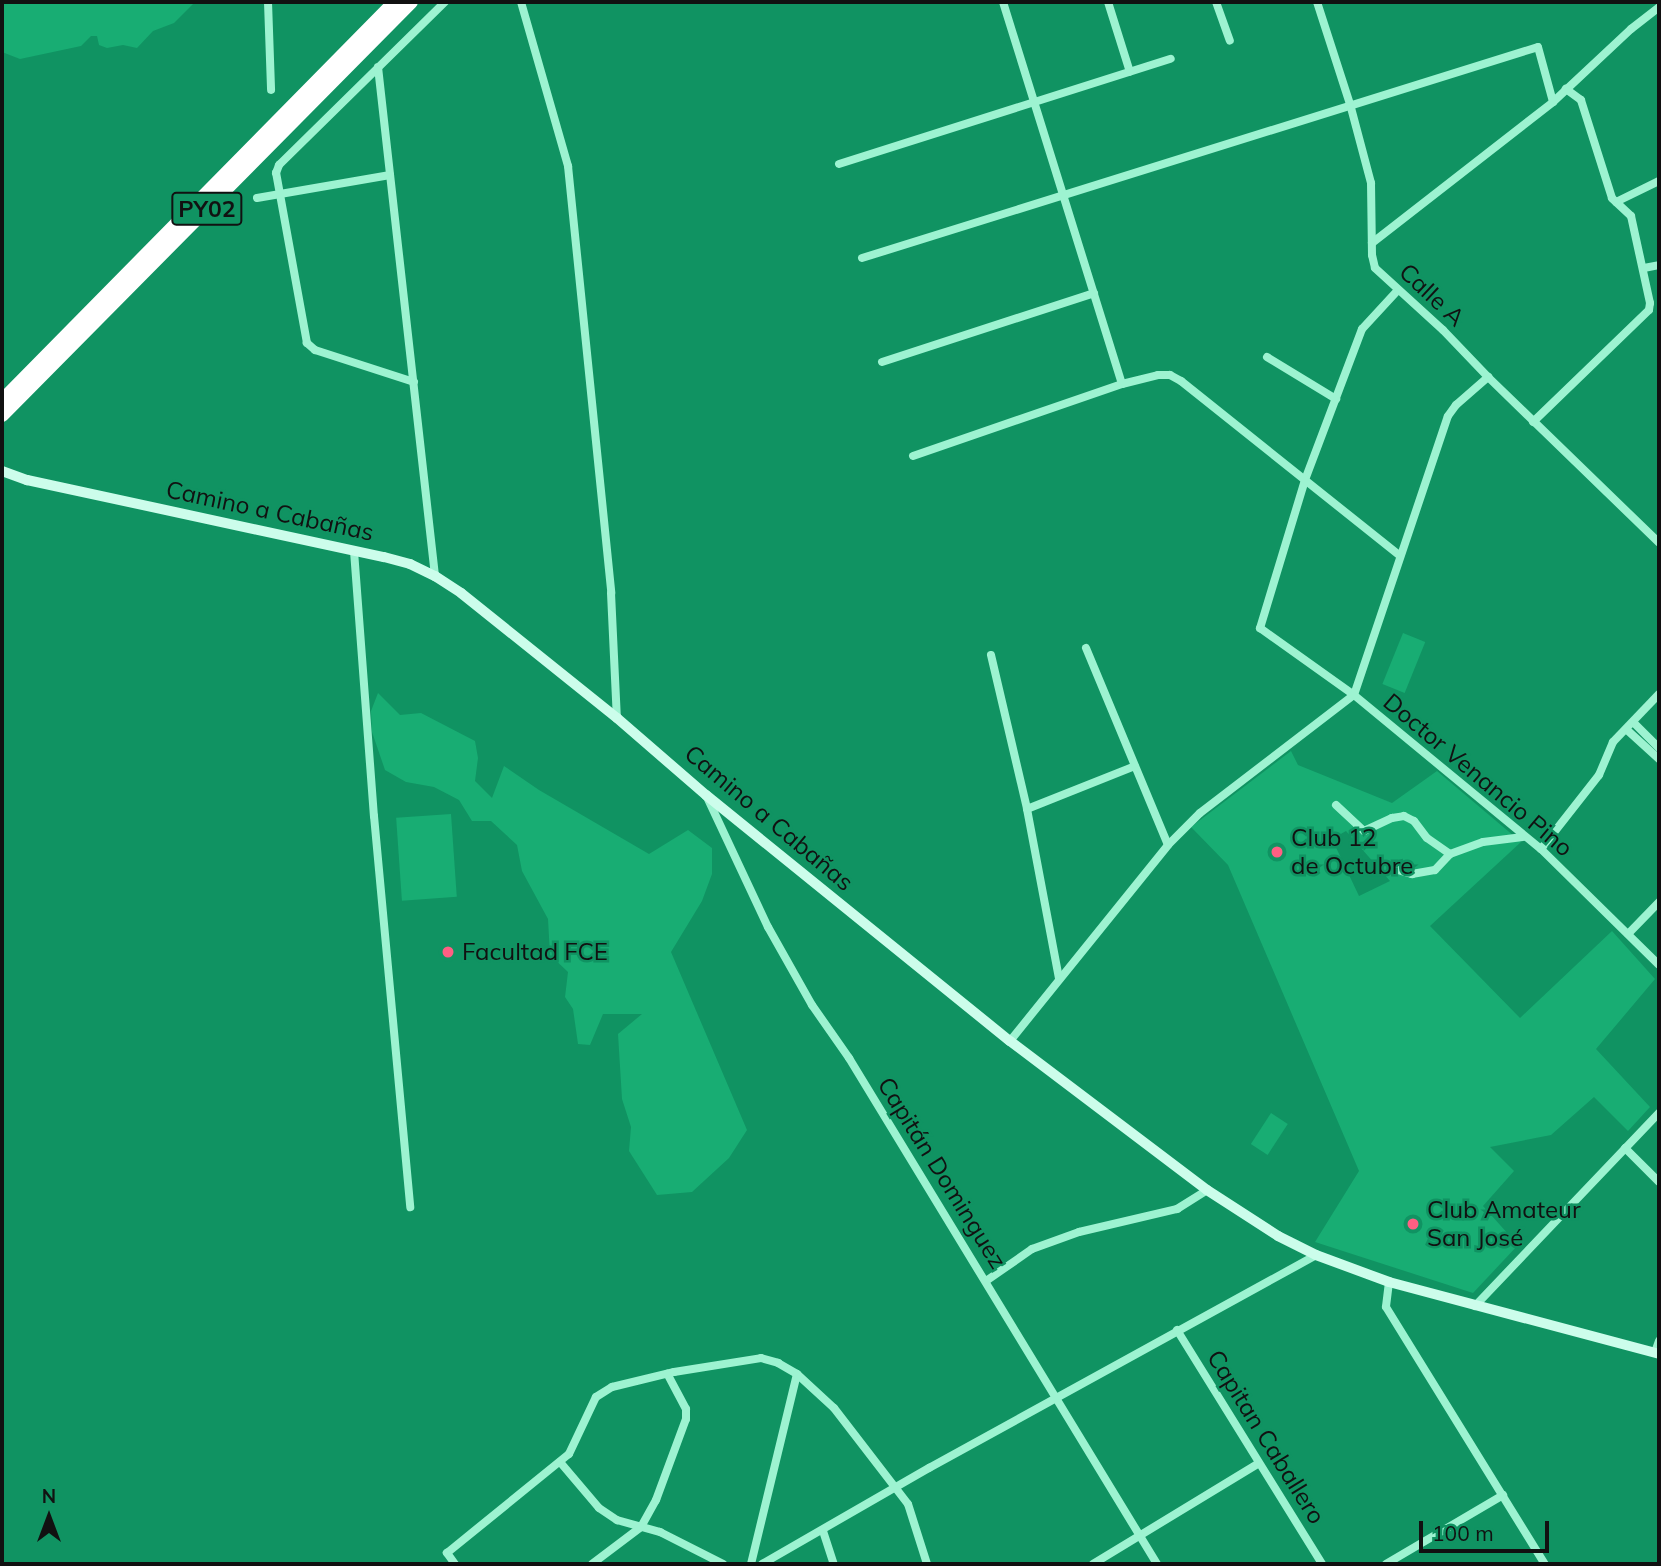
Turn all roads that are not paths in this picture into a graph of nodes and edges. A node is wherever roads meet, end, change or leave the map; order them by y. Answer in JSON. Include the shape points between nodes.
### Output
{"nodes":[{"id":1,"x":268,"y":2,"type":"edge"},
{"id":2,"x":395,"y":2,"type":"edge"},
{"id":3,"x":411,"y":2,"type":"edge"},
{"id":4,"x":445,"y":2,"type":"edge"},
{"id":5,"x":521,"y":2,"type":"edge"},
{"id":6,"x":1003,"y":2,"type":"edge"},
{"id":7,"x":1108,"y":2,"type":"edge"},
{"id":8,"x":1216,"y":2,"type":"edge"},
{"id":9,"x":1317,"y":2,"type":"edge"},
{"id":10,"x":1659,"y":8,"type":"edge"},
{"id":11,"x":1230,"y":41,"type":"dead end"},
{"id":12,"x":1171,"y":59,"type":"dead end"},
{"id":13,"x":377,"y":67,"type":"junction"},
{"id":14,"x":1130,"y":72,"type":"junction"},
{"id":15,"x":1566,"y":89,"type":"junction"},
{"id":16,"x":271,"y":90,"type":"dead end"},
{"id":17,"x":1035,"y":102,"type":"junction"},
{"id":18,"x":1553,"y":102,"type":"junction"},
{"id":19,"x":1350,"y":104,"type":"junction"},
{"id":20,"x":839,"y":164,"type":"dead end"},
{"id":21,"x":390,"y":175,"type":"junction"},
{"id":22,"x":1659,"y":181,"type":"edge"},
{"id":23,"x":1064,"y":193,"type":"junction"},
{"id":24,"x":281,"y":194,"type":"junction"},
{"id":25,"x":257,"y":198,"type":"dead end"},
{"id":26,"x":1616,"y":202,"type":"junction"},
{"id":27,"x":1371,"y":243,"type":"junction"},
{"id":28,"x":862,"y":258,"type":"dead end"},
{"id":29,"x":1659,"y":265,"type":"edge"},
{"id":30,"x":1644,"y":268,"type":"junction"},
{"id":31,"x":1398,"y":290,"type":"junction"},
{"id":32,"x":1094,"y":293,"type":"junction"},
{"id":33,"x":1267,"y":357,"type":"dead end"},
{"id":34,"x":882,"y":362,"type":"dead end"},
{"id":35,"x":1488,"y":377,"type":"junction"},
{"id":36,"x":414,"y":382,"type":"junction"},
{"id":37,"x":1122,"y":384,"type":"junction"},
{"id":38,"x":1335,"y":399,"type":"junction"},
{"id":39,"x":2,"y":401,"type":"edge"},
{"id":40,"x":2,"y":415,"type":"edge"},
{"id":41,"x":1534,"y":422,"type":"junction"},
{"id":42,"x":913,"y":456,"type":"dead end"},
{"id":43,"x":2,"y":471,"type":"edge"},
{"id":44,"x":1305,"y":480,"type":"junction"},
{"id":45,"x":1659,"y":543,"type":"edge"},
{"id":46,"x":354,"y":551,"type":"junction"},
{"id":47,"x":1400,"y":556,"type":"junction"},
{"id":48,"x":435,"y":576,"type":"junction"},
{"id":49,"x":1086,"y":648,"type":"dead end"},
{"id":50,"x":990,"y":654,"type":"dead end"},
{"id":51,"x":1659,"y":694,"type":"edge"},
{"id":52,"x":1353,"y":695,"type":"junction"},
{"id":53,"x":617,"y":718,"type":"junction"},
{"id":54,"x":1629,"y":725,"type":"junction"},
{"id":55,"x":1659,"y":748,"type":"edge"},
{"id":56,"x":1659,"y":759,"type":"edge"},
{"id":57,"x":1135,"y":766,"type":"junction"},
{"id":58,"x":706,"y":795,"type":"junction"},
{"id":59,"x":1336,"y":805,"type":"dead end"},
{"id":60,"x":1027,"y":809,"type":"junction"},
{"id":61,"x":1523,"y":837,"type":"junction"},
{"id":62,"x":1168,"y":845,"type":"junction"},
{"id":63,"x":1541,"y":849,"type":"junction"},
{"id":64,"x":1450,"y":854,"type":"junction"},
{"id":65,"x":1391,"y":868,"type":"dead end"},
{"id":66,"x":1659,"y":902,"type":"edge"},
{"id":67,"x":1628,"y":934,"type":"junction"},
{"id":68,"x":1659,"y":965,"type":"edge"},
{"id":69,"x":1059,"y":979,"type":"junction"},
{"id":70,"x":1010,"y":1041,"type":"junction"},
{"id":71,"x":1659,"y":1113,"type":"edge"},
{"id":72,"x":1625,"y":1148,"type":"junction"},
{"id":73,"x":1659,"y":1182,"type":"edge"},
{"id":74,"x":1207,"y":1190,"type":"junction"},
{"id":75,"x":410,"y":1206,"type":"dead end"},
{"id":76,"x":1316,"y":1255,"type":"junction"},
{"id":77,"x":986,"y":1282,"type":"junction"},
{"id":78,"x":1389,"y":1282,"type":"junction"},
{"id":79,"x":1470,"y":1305,"type":"junction"},
{"id":80,"x":1177,"y":1330,"type":"junction"},
{"id":81,"x":1659,"y":1341,"type":"edge"},
{"id":82,"x":1657,"y":1353,"type":"edge"},
{"id":83,"x":667,"y":1374,"type":"junction"},
{"id":84,"x":797,"y":1374,"type":"junction"},
{"id":85,"x":1057,"y":1397,"type":"junction"},
{"id":86,"x":560,"y":1462,"type":"junction"},
{"id":87,"x":1259,"y":1463,"type":"junction"},
{"id":88,"x":897,"y":1487,"type":"junction"},
{"id":89,"x":1503,"y":1495,"type":"junction"},
{"id":90,"x":641,"y":1527,"type":"junction"},
{"id":91,"x":822,"y":1531,"type":"junction"},
{"id":92,"x":1141,"y":1536,"type":"junction"},
{"id":93,"x":455,"y":1564,"type":"edge"},
{"id":94,"x":592,"y":1564,"type":"edge"},
{"id":95,"x":723,"y":1564,"type":"edge"},
{"id":96,"x":751,"y":1564,"type":"edge"},
{"id":97,"x":762,"y":1564,"type":"edge"},
{"id":98,"x":834,"y":1564,"type":"edge"},
{"id":99,"x":927,"y":1564,"type":"edge"},
{"id":100,"x":1093,"y":1564,"type":"edge"},
{"id":101,"x":1157,"y":1564,"type":"edge"},
{"id":102,"x":1322,"y":1564,"type":"edge"},
{"id":103,"x":1386,"y":1564,"type":"edge"},
{"id":104,"x":1545,"y":1564,"type":"edge"}],
"edges":[{"from":1,"to":16,"type":"street"},
{"from":2,"to":39,"type":"highway","number":"PY02"},
{"from":3,"to":40,"type":"highway","number":"PY02"},
{"from":4,"to":13,"type":"street"},
{"from":5,"to":53,"type":"street","via":[[568,166],[611,593]]},
{"from":6,"to":17,"type":"street"},
{"from":7,"to":14,"type":"street"},
{"from":8,"to":11,"type":"street"},
{"from":9,"to":19,"type":"street","name":"Calle A"},
{"from":10,"to":15,"type":"street"},
{"from":12,"to":14,"type":"street"},
{"from":13,"to":21,"type":"street"},
{"from":13,"to":24,"type":"street","via":[[279,165],[276,173]]},
{"from":14,"to":17,"type":"street"},
{"from":15,"to":18,"type":"street"},
{"from":15,"to":26,"type":"street","via":[[1581,100]]},
{"from":17,"to":20,"type":"street"},
{"from":17,"to":23,"type":"street"},
{"from":18,"to":19,"type":"street","via":[[1538,47]]},
{"from":18,"to":27,"type":"street"},
{"from":19,"to":23,"type":"street"},
{"from":19,"to":27,"type":"street","name":"Calle A","via":[[1371,183]]},
{"from":21,"to":24,"type":"street"},
{"from":21,"to":36,"type":"street"},
{"from":22,"to":26,"type":"street"},
{"from":23,"to":28,"type":"street"},
{"from":23,"to":32,"type":"street"},
{"from":24,"to":25,"type":"street"},
{"from":24,"to":36,"type":"street","via":[[307,343],[315,350]]},
{"from":26,"to":30,"type":"street","via":[[1630,216]]},
{"from":27,"to":31,"type":"street","name":"Calle A","via":[[1375,268]]},
{"from":29,"to":30,"type":"street"},
{"from":30,"to":41,"type":"street","via":[[1649,310]]},
{"from":31,"to":35,"type":"street","name":"Calle A"},
{"from":31,"to":38,"type":"street","via":[[1362,329]]},
{"from":32,"to":34,"type":"street"},
{"from":32,"to":37,"type":"street"},
{"from":33,"to":38,"type":"street"},
{"from":35,"to":41,"type":"street","name":"Calle A"},
{"from":35,"to":47,"type":"street","via":[[1448,416]]},
{"from":36,"to":48,"type":"street"},
{"from":37,"to":42,"type":"street"},
{"from":37,"to":44,"type":"street","via":[[1158,375],[1181,381]]},
{"from":38,"to":44,"type":"street"},
{"from":41,"to":45,"type":"street","name":"Calle A"},
{"from":43,"to":46,"type":"street","name":"Camino a Cabañas"},
{"from":44,"to":47,"type":"street"},
{"from":44,"to":52,"type":"street","name":"Doctor Venancio Pino","via":[[1260,628]]},
{"from":46,"to":48,"type":"street","name":"Camino a Cabañas","via":[[410,564]]},
{"from":46,"to":75,"type":"street"},
{"from":47,"to":52,"type":"street"},
{"from":48,"to":53,"type":"street","name":"Camino a Cabañas"},
{"from":49,"to":57,"type":"street"},
{"from":50,"to":60,"type":"street"},
{"from":51,"to":54,"type":"street"},
{"from":52,"to":61,"type":"street","name":"Doctor Venancio Pino"},
{"from":52,"to":62,"type":"street","via":[[1200,813]]},
{"from":53,"to":58,"type":"street","name":"Camino a Cabañas"},
{"from":54,"to":55,"type":"street"},
{"from":54,"to":56,"type":"street"},
{"from":54,"to":63,"type":"street","via":[[1613,742],[1599,775]]},
{"from":57,"to":60,"type":"street"},
{"from":57,"to":62,"type":"street"},
{"from":58,"to":70,"type":"street","name":"Camino a Cabañas"},
{"from":58,"to":77,"type":"street","name":"Capitán Dominguez","via":[[762,915],[812,1005]]},
{"from":59,"to":64,"type":"street","via":[[1364,831],[1404,816]]},
{"from":60,"to":69,"type":"street"},
{"from":61,"to":63,"type":"street","name":"Doctor Venancio Pino"},
{"from":61,"to":64,"type":"street","via":[[1483,842]]},
{"from":62,"to":69,"type":"street"},
{"from":63,"to":67,"type":"street","name":"Doctor Venancio Pino"},
{"from":64,"to":65,"type":"street","via":[[1435,870],[1412,874]]},
{"from":66,"to":67,"type":"street"},
{"from":67,"to":68,"type":"street","name":"Doctor Venancio Pino"},
{"from":69,"to":70,"type":"street"},
{"from":70,"to":74,"type":"street","name":"Camino a Cabañas"},
{"from":71,"to":72,"type":"street"},
{"from":72,"to":73,"type":"street"},
{"from":72,"to":79,"type":"street"},
{"from":74,"to":76,"type":"street","name":"Camino a Cabañas"},
{"from":74,"to":77,"type":"street","via":[[1177,1209],[1079,1232],[1032,1249]]},
{"from":76,"to":78,"type":"street","name":"Camino a Cabañas"},
{"from":76,"to":80,"type":"street"},
{"from":77,"to":85,"type":"street","name":"Capitán Dominguez"},
{"from":78,"to":79,"type":"street","name":"Camino a Cabañas"},
{"from":78,"to":89,"type":"street","via":[[1386,1307]]},
{"from":79,"to":82,"type":"street","name":"Camino a Cabañas"},
{"from":80,"to":85,"type":"street"},
{"from":80,"to":87,"type":"street","name":"Capitan Caballero"},
{"from":81,"to":82,"type":"street"},
{"from":83,"to":84,"type":"street","via":[[761,1358]]},
{"from":83,"to":86,"type":"street","via":[[612,1387],[596,1397],[574,1445]]},
{"from":83,"to":90,"type":"street","via":[[686,1419]]},
{"from":84,"to":88,"type":"street","via":[[834,1408]]},
{"from":84,"to":96,"type":"street"},
{"from":85,"to":88,"type":"street"},
{"from":85,"to":92,"type":"street","name":"Capitán Dominguez"},
{"from":86,"to":90,"type":"street","via":[[599,1508],[617,1520]]},
{"from":86,"to":93,"type":"street","via":[[447,1553]]},
{"from":87,"to":92,"type":"street"},
{"from":87,"to":102,"type":"street","name":"Capitan Caballero"},
{"from":88,"to":91,"type":"street"},
{"from":88,"to":99,"type":"street","via":[[908,1504]]},
{"from":89,"to":103,"type":"street"},
{"from":89,"to":104,"type":"street"},
{"from":90,"to":94,"type":"street"},
{"from":90,"to":95,"type":"street"},
{"from":91,"to":97,"type":"street"},
{"from":91,"to":98,"type":"street"},
{"from":92,"to":100,"type":"street"},
{"from":92,"to":101,"type":"street","name":"Capitán Dominguez"}]}
